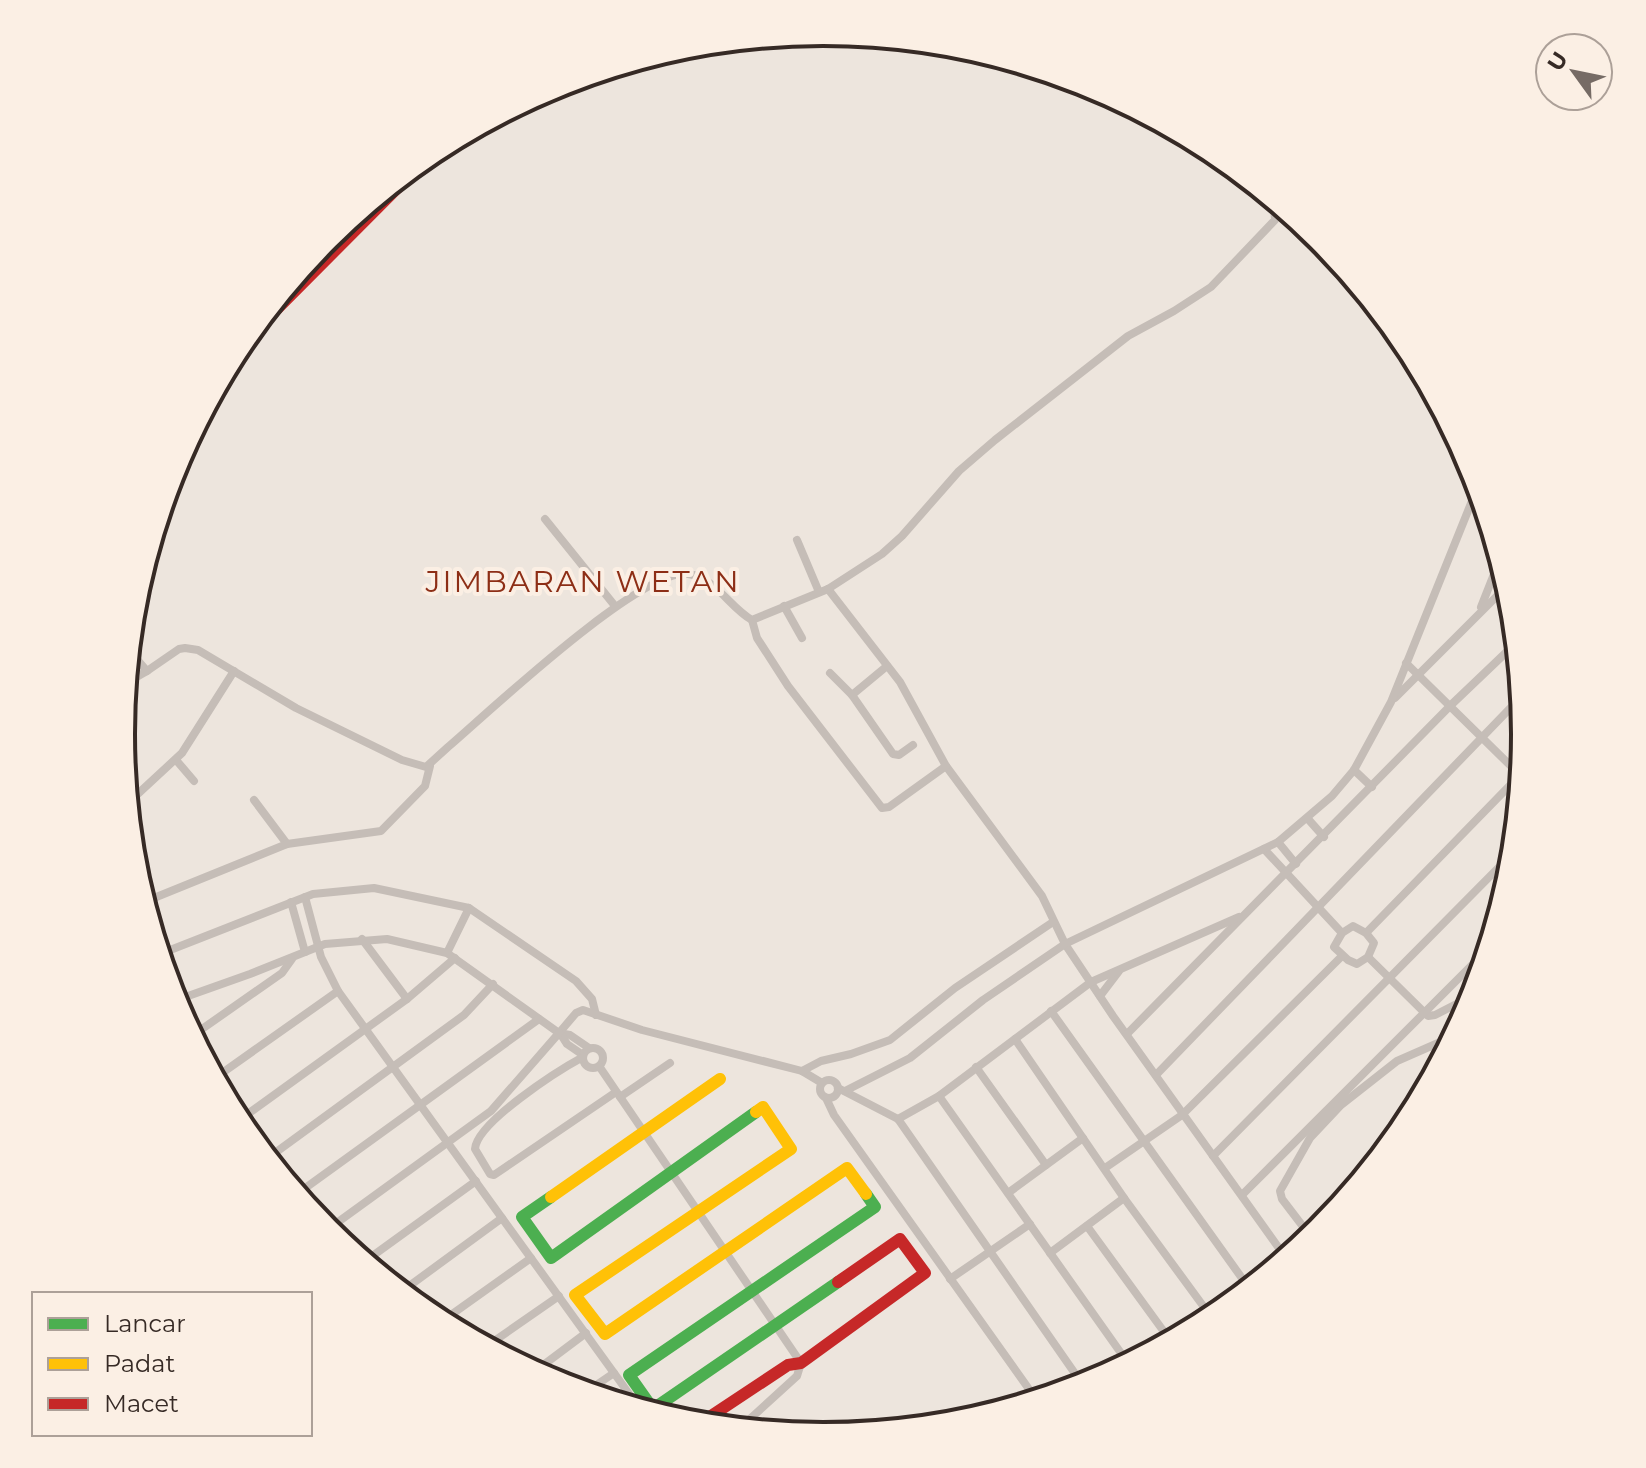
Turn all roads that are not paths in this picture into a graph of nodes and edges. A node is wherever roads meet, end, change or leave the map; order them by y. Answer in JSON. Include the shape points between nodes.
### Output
{"nodes":[{"id":1,"x":1275,"y":215,"type":"edge"},
{"id":2,"x":351,"y":235,"type":"edge"},
{"id":3,"x":319,"y":267,"type":"edge"},
{"id":4,"x":1471,"y":504,"type":"edge"},
{"id":5,"x":545,"y":519,"type":"dead end"},
{"id":6,"x":797,"y":540,"type":"dead end"},
{"id":7,"x":1493,"y":577,"type":"edge"},
{"id":8,"x":824,"y":590,"type":"junction"},
{"id":9,"x":1497,"y":596,"type":"edge"},
{"id":10,"x":615,"y":606,"type":"junction"},
{"id":11,"x":784,"y":606,"type":"junction"},
{"id":12,"x":1479,"y":613,"type":"junction"},
{"id":13,"x":752,"y":620,"type":"junction"},
{"id":14,"x":802,"y":638,"type":"dead end"},
{"id":15,"x":1506,"y":653,"type":"edge"},
{"id":16,"x":139,"y":662,"type":"edge"},
{"id":17,"x":1406,"y":663,"type":"junction"},
{"id":18,"x":887,"y":666,"type":"junction"},
{"id":19,"x":147,"y":671,"type":"junction"},
{"id":20,"x":234,"y":671,"type":"junction"},
{"id":21,"x":830,"y":673,"type":"dead end"},
{"id":22,"x":1418,"y":675,"type":"junction"},
{"id":23,"x":137,"y":676,"type":"edge"},
{"id":24,"x":852,"y":695,"type":"junction"},
{"id":25,"x":1391,"y":702,"type":"junction"},
{"id":26,"x":1451,"y":705,"type":"junction"},
{"id":27,"x":1510,"y":708,"type":"edge"},
{"id":28,"x":1482,"y":737,"type":"junction"},
{"id":29,"x":913,"y":745,"type":"dead end"},
{"id":30,"x":176,"y":760,"type":"junction"},
{"id":31,"x":1510,"y":765,"type":"edge"},
{"id":32,"x":430,"y":766,"type":"junction"},
{"id":33,"x":946,"y":766,"type":"junction"},
{"id":34,"x":1354,"y":770,"type":"junction"},
{"id":35,"x":194,"y":781,"type":"dead end"},
{"id":36,"x":1509,"y":786,"type":"edge"},
{"id":37,"x":1372,"y":787,"type":"junction"},
{"id":38,"x":138,"y":794,"type":"edge"},
{"id":39,"x":254,"y":800,"type":"dead end"},
{"id":40,"x":1308,"y":819,"type":"junction"},
{"id":41,"x":1324,"y":837,"type":"junction"},
{"id":42,"x":1278,"y":842,"type":"junction"},
{"id":43,"x":287,"y":844,"type":"junction"},
{"id":44,"x":1264,"y":849,"type":"junction"},
{"id":45,"x":1296,"y":864,"type":"junction"},
{"id":46,"x":1498,"y":868,"type":"edge"},
{"id":47,"x":1285,"y":874,"type":"junction"},
{"id":48,"x":305,"y":897,"type":"junction"},
{"id":49,"x":155,"y":898,"type":"edge"},
{"id":50,"x":291,"y":902,"type":"junction"},
{"id":51,"x":1317,"y":907,"type":"junction"},
{"id":52,"x":469,"y":908,"type":"junction"},
{"id":53,"x":1243,"y":915,"type":"junction"},
{"id":54,"x":1052,"y":919,"type":"junction"},
{"id":55,"x":1342,"y":933,"type":"junction"},
{"id":56,"x":1366,"y":933,"type":"junction"},
{"id":57,"x":362,"y":939,"type":"junction"},
{"id":58,"x":1065,"y":944,"type":"junction"},
{"id":59,"x":318,"y":946,"type":"junction"},
{"id":60,"x":170,"y":950,"type":"edge"},
{"id":61,"x":305,"y":952,"type":"junction"},
{"id":62,"x":451,"y":956,"type":"junction"},
{"id":63,"x":1342,"y":956,"type":"junction"},
{"id":64,"x":1368,"y":957,"type":"junction"},
{"id":65,"x":292,"y":959,"type":"junction"},
{"id":66,"x":1470,"y":967,"type":"edge"},
{"id":67,"x":1121,"y":969,"type":"junction"},
{"id":68,"x":1389,"y":978,"type":"junction"},
{"id":69,"x":1091,"y":982,"type":"junction"},
{"id":70,"x":493,"y":984,"type":"junction"},
{"id":71,"x":338,"y":991,"type":"junction"},
{"id":72,"x":187,"y":996,"type":"edge"},
{"id":73,"x":1100,"y":996,"type":"junction"},
{"id":74,"x":407,"y":999,"type":"junction"},
{"id":75,"x":1456,"y":1004,"type":"edge"},
{"id":76,"x":1051,"y":1011,"type":"junction"},
{"id":77,"x":1423,"y":1013,"type":"junction"},
{"id":78,"x":596,"y":1015,"type":"junction"},
{"id":79,"x":539,"y":1019,"type":"junction"},
{"id":80,"x":202,"y":1029,"type":"edge"},
{"id":81,"x":365,"y":1029,"type":"junction"},
{"id":82,"x":559,"y":1033,"type":"junction"},
{"id":83,"x":1127,"y":1034,"type":"junction"},
{"id":84,"x":1015,"y":1039,"type":"junction"},
{"id":85,"x":1437,"y":1044,"type":"edge"},
{"id":86,"x":585,"y":1053,"type":"junction"},
{"id":87,"x":670,"y":1063,"type":"dead end"},
{"id":88,"x":599,"y":1066,"type":"junction"},
{"id":89,"x":393,"y":1067,"type":"junction"},
{"id":90,"x":976,"y":1067,"type":"junction"},
{"id":91,"x":802,"y":1071,"type":"junction"},
{"id":92,"x":224,"y":1072,"type":"edge"},
{"id":93,"x":1156,"y":1075,"type":"junction"},
{"id":94,"x":720,"y":1079,"type":"dead end"},
{"id":95,"x":822,"y":1083,"type":"junction"},
{"id":96,"x":842,"y":1089,"type":"junction"},
{"id":97,"x":618,"y":1094,"type":"junction"},
{"id":98,"x":939,"y":1096,"type":"junction"},
{"id":99,"x":826,"y":1098,"type":"junction"},
{"id":100,"x":420,"y":1105,"type":"junction"},
{"id":101,"x":249,"y":1113,"type":"edge"},
{"id":102,"x":1182,"y":1115,"type":"junction"},
{"id":103,"x":898,"y":1119,"type":"junction"},
{"id":104,"x":643,"y":1131,"type":"junction"},
{"id":105,"x":1083,"y":1138,"type":"junction"},
{"id":106,"x":1144,"y":1141,"type":"junction"},
{"id":107,"x":448,"y":1143,"type":"junction"},
{"id":108,"x":276,"y":1152,"type":"edge"},
{"id":109,"x":1213,"y":1156,"type":"junction"},
{"id":110,"x":1046,"y":1165,"type":"junction"},
{"id":111,"x":1105,"y":1168,"type":"junction"},
{"id":112,"x":671,"y":1173,"type":"junction"},
{"id":113,"x":476,"y":1181,"type":"junction"},
{"id":114,"x":306,"y":1188,"type":"edge"},
{"id":115,"x":1008,"y":1193,"type":"junction"},
{"id":116,"x":1242,"y":1195,"type":"junction"},
{"id":117,"x":1124,"y":1198,"type":"junction"},
{"id":118,"x":698,"y":1211,"type":"junction"},
{"id":119,"x":502,"y":1218,"type":"junction"},
{"id":120,"x":339,"y":1222,"type":"edge"},
{"id":121,"x":1030,"y":1224,"type":"junction"},
{"id":122,"x":1087,"y":1226,"type":"junction"},
{"id":123,"x":1303,"y":1226,"type":"edge"},
{"id":124,"x":1279,"y":1249,"type":"edge"},
{"id":125,"x":725,"y":1251,"type":"junction"},
{"id":126,"x":989,"y":1251,"type":"junction"},
{"id":127,"x":1050,"y":1253,"type":"junction"},
{"id":128,"x":374,"y":1255,"type":"edge"},
{"id":129,"x":531,"y":1258,"type":"junction"},
{"id":130,"x":950,"y":1279,"type":"junction"},
{"id":131,"x":1243,"y":1279,"type":"edge"},
{"id":132,"x":411,"y":1285,"type":"edge"},
{"id":133,"x":752,"y":1291,"type":"junction"},
{"id":134,"x":559,"y":1296,"type":"junction"},
{"id":135,"x":1204,"y":1307,"type":"edge"},
{"id":136,"x":453,"y":1314,"type":"edge"},
{"id":137,"x":774,"y":1325,"type":"junction"},
{"id":138,"x":1164,"y":1332,"type":"edge"},
{"id":139,"x":586,"y":1333,"type":"junction"},
{"id":140,"x":497,"y":1339,"type":"edge"},
{"id":141,"x":1121,"y":1354,"type":"edge"},
{"id":142,"x":546,"y":1363,"type":"edge"},
{"id":143,"x":801,"y":1363,"type":"junction"},
{"id":144,"x":614,"y":1373,"type":"junction"},
{"id":145,"x":1075,"y":1374,"type":"edge"},
{"id":146,"x":598,"y":1384,"type":"edge"},
{"id":147,"x":1029,"y":1390,"type":"edge"},
{"id":148,"x":629,"y":1394,"type":"edge"},
{"id":149,"x":646,"y":1399,"type":"edge"},
{"id":150,"x":662,"y":1403,"type":"edge"},
{"id":151,"x":715,"y":1413,"type":"edge"},
{"id":152,"x":751,"y":1418,"type":"edge"}],
"edges":[{"from":1,"to":8,"type":"street","via":[[1217,281],[1128,336],[1048,397],[959,471],[882,554]]},
{"from":2,"to":3,"type":"street"},
{"from":4,"to":17,"type":"street"},
{"from":5,"to":10,"type":"street"},
{"from":6,"to":8,"type":"street"},
{"from":7,"to":12,"type":"street"},
{"from":8,"to":11,"type":"street"},
{"from":8,"to":18,"type":"street"},
{"from":9,"to":12,"type":"street"},
{"from":10,"to":13,"type":"street","via":[[653,583],[689,574]]},
{"from":10,"to":32,"type":"street"},
{"from":11,"to":13,"type":"street"},
{"from":11,"to":14,"type":"street"},
{"from":12,"to":22,"type":"street"},
{"from":13,"to":33,"type":"street","via":[[757,638],[788,686],[882,808]]},
{"from":15,"to":26,"type":"street"},
{"from":16,"to":19,"type":"street"},
{"from":17,"to":22,"type":"street"},
{"from":17,"to":25,"type":"street"},
{"from":18,"to":24,"type":"street"},
{"from":18,"to":33,"type":"street"},
{"from":19,"to":20,"type":"street","via":[[185,648]]},
{"from":19,"to":23,"type":"street"},
{"from":20,"to":30,"type":"street"},
{"from":20,"to":32,"type":"street","via":[[402,760]]},
{"from":21,"to":24,"type":"street"},
{"from":22,"to":25,"type":"street"},
{"from":22,"to":26,"type":"street"},
{"from":24,"to":29,"type":"street","via":[[893,754]]},
{"from":25,"to":34,"type":"street"},
{"from":26,"to":28,"type":"street"},
{"from":26,"to":37,"type":"street"},
{"from":27,"to":28,"type":"street"},
{"from":28,"to":31,"type":"street"},
{"from":28,"to":51,"type":"street"},
{"from":30,"to":35,"type":"street"},
{"from":30,"to":38,"type":"street"},
{"from":32,"to":43,"type":"street","via":[[425,786],[381,831]]},
{"from":33,"to":54,"type":"street"},
{"from":34,"to":37,"type":"street"},
{"from":34,"to":40,"type":"street"},
{"from":36,"to":56,"type":"street"},
{"from":37,"to":41,"type":"street"},
{"from":39,"to":43,"type":"street"},
{"from":40,"to":41,"type":"street"},
{"from":40,"to":42,"type":"street"},
{"from":41,"to":45,"type":"street"},
{"from":42,"to":44,"type":"street"},
{"from":42,"to":45,"type":"street"},
{"from":43,"to":49,"type":"street"},
{"from":44,"to":47,"type":"street"},
{"from":44,"to":58,"type":"street"},
{"from":45,"to":47,"type":"street"},
{"from":46,"to":68,"type":"street"},
{"from":47,"to":51,"type":"street"},
{"from":47,"to":53,"type":"street"},
{"from":48,"to":50,"type":"street"},
{"from":48,"to":52,"type":"street","via":[[374,888]]},
{"from":48,"to":59,"type":"street"},
{"from":50,"to":60,"type":"street"},
{"from":50,"to":61,"type":"street"},
{"from":51,"to":55,"type":"street"},
{"from":51,"to":93,"type":"street"},
{"from":52,"to":62,"type":"street"},
{"from":52,"to":78,"type":"street","via":[[576,981],[592,999]]},
{"from":53,"to":67,"type":"street"},
{"from":53,"to":83,"type":"street"},
{"from":54,"to":58,"type":"street"},
{"from":54,"to":91,"type":"street","via":[[890,1040]]},
{"from":55,"to":56,"type":"street","via":[[1353,926]]},
{"from":55,"to":63,"type":"street","via":[[1334,945]]},
{"from":56,"to":64,"type":"street","via":[[1374,943]]},
{"from":57,"to":59,"type":"street"},
{"from":57,"to":62,"type":"street","via":[[387,939]]},
{"from":57,"to":74,"type":"street"},
{"from":58,"to":69,"type":"street"},
{"from":58,"to":96,"type":"street","via":[[910,1058]]},
{"from":59,"to":61,"type":"street"},
{"from":59,"to":71,"type":"street"},
{"from":61,"to":65,"type":"street"},
{"from":62,"to":70,"type":"street"},
{"from":62,"to":74,"type":"street"},
{"from":63,"to":64,"type":"street","via":[[1357,964]]},
{"from":63,"to":102,"type":"street"},
{"from":64,"to":68,"type":"street"},
{"from":65,"to":72,"type":"street"},
{"from":65,"to":80,"type":"street","via":[[282,973]]},
{"from":66,"to":77,"type":"street"},
{"from":67,"to":69,"type":"street"},
{"from":67,"to":73,"type":"street"},
{"from":68,"to":77,"type":"street"},
{"from":68,"to":109,"type":"street"},
{"from":69,"to":73,"type":"street"},
{"from":69,"to":76,"type":"street"},
{"from":70,"to":79,"type":"street"},
{"from":70,"to":89,"type":"street","via":[[464,1015]]},
{"from":71,"to":81,"type":"street"},
{"from":71,"to":92,"type":"street"},
{"from":73,"to":83,"type":"street"},
{"from":74,"to":81,"type":"street"},
{"from":75,"to":77,"type":"street","via":[[1435,1015]]},
{"from":76,"to":84,"type":"street"},
{"from":76,"to":106,"type":"street"},
{"from":77,"to":116,"type":"street"},
{"from":78,"to":82,"type":"street","via":[[579,1011]]},
{"from":78,"to":91,"type":"street"},
{"from":79,"to":82,"type":"street"},
{"from":79,"to":100,"type":"street"},
{"from":81,"to":89,"type":"street"},
{"from":81,"to":101,"type":"street"},
{"from":82,"to":86,"type":"street"},
{"from":82,"to":107,"type":"street","via":[[499,1104]]},
{"from":83,"to":93,"type":"street"},
{"from":84,"to":90,"type":"street"},
{"from":84,"to":105,"type":"street"},
{"from":85,"to":123,"type":"street","via":[[1386,1068],[1310,1138],[1280,1191]]},
{"from":86,"to":88,"type":"street","via":[[587,1066]]},
{"from":86,"to":88,"type":"street","via":[[596,1047],[602,1051]]},
{"from":86,"to":97,"type":"street","via":[[502,1112],[476,1142],[490,1174]]},
{"from":87,"to":97,"type":"street"},
{"from":88,"to":97,"type":"street"},
{"from":89,"to":100,"type":"street"},
{"from":89,"to":108,"type":"street"},
{"from":90,"to":98,"type":"street"},
{"from":90,"to":110,"type":"street"},
{"from":91,"to":95,"type":"street"},
{"from":93,"to":102,"type":"street"},
{"from":94,"to":104,"type":"street"},
{"from":95,"to":96,"type":"street","via":[[830,1080]]},
{"from":95,"to":99,"type":"street"},
{"from":96,"to":99,"type":"street"},
{"from":96,"to":103,"type":"street"},
{"from":97,"to":104,"type":"street"},
{"from":98,"to":103,"type":"street"},
{"from":98,"to":115,"type":"street"},
{"from":99,"to":130,"type":"street"},
{"from":100,"to":107,"type":"street"},
{"from":100,"to":114,"type":"street"},
{"from":102,"to":106,"type":"street"},
{"from":102,"to":109,"type":"street"},
{"from":103,"to":126,"type":"street"},
{"from":104,"to":112,"type":"street"},
{"from":104,"to":112,"type":"street","via":[[522,1217],[551,1258]]},
{"from":105,"to":110,"type":"street"},
{"from":105,"to":111,"type":"street"},
{"from":106,"to":111,"type":"street"},
{"from":106,"to":131,"type":"street"},
{"from":107,"to":113,"type":"street"},
{"from":107,"to":120,"type":"street"},
{"from":109,"to":116,"type":"street"},
{"from":110,"to":115,"type":"street"},
{"from":111,"to":117,"type":"street"},
{"from":112,"to":118,"type":"street"},
{"from":112,"to":118,"type":"street","via":[[763,1107],[791,1149]]},
{"from":113,"to":119,"type":"street"},
{"from":113,"to":128,"type":"street"},
{"from":115,"to":121,"type":"street"},
{"from":116,"to":124,"type":"street"},
{"from":117,"to":122,"type":"street"},
{"from":117,"to":135,"type":"street"},
{"from":118,"to":125,"type":"street"},
{"from":118,"to":125,"type":"street","via":[[575,1295],[605,1334]]},
{"from":119,"to":129,"type":"street"},
{"from":119,"to":132,"type":"street"},
{"from":121,"to":126,"type":"street"},
{"from":121,"to":127,"type":"street"},
{"from":122,"to":127,"type":"street"},
{"from":122,"to":138,"type":"street"},
{"from":125,"to":133,"type":"street"},
{"from":125,"to":133,"type":"street","via":[[847,1168],[875,1207]]},
{"from":126,"to":130,"type":"street"},
{"from":126,"to":145,"type":"street"},
{"from":127,"to":141,"type":"street"},
{"from":129,"to":134,"type":"street"},
{"from":129,"to":136,"type":"street"},
{"from":130,"to":147,"type":"street"},
{"from":133,"to":137,"type":"street"},
{"from":133,"to":149,"type":"street","via":[[629,1375]]},
{"from":134,"to":139,"type":"street"},
{"from":134,"to":140,"type":"street"},
{"from":137,"to":143,"type":"street"},
{"from":137,"to":143,"type":"street","via":[[900,1239],[925,1273]]},
{"from":137,"to":150,"type":"street"},
{"from":139,"to":142,"type":"street"},
{"from":139,"to":144,"type":"street"},
{"from":143,"to":151,"type":"street","via":[[788,1365]]},
{"from":143,"to":152,"type":"street","via":[[797,1376]]},
{"from":144,"to":146,"type":"street"},
{"from":144,"to":148,"type":"street"}]}
